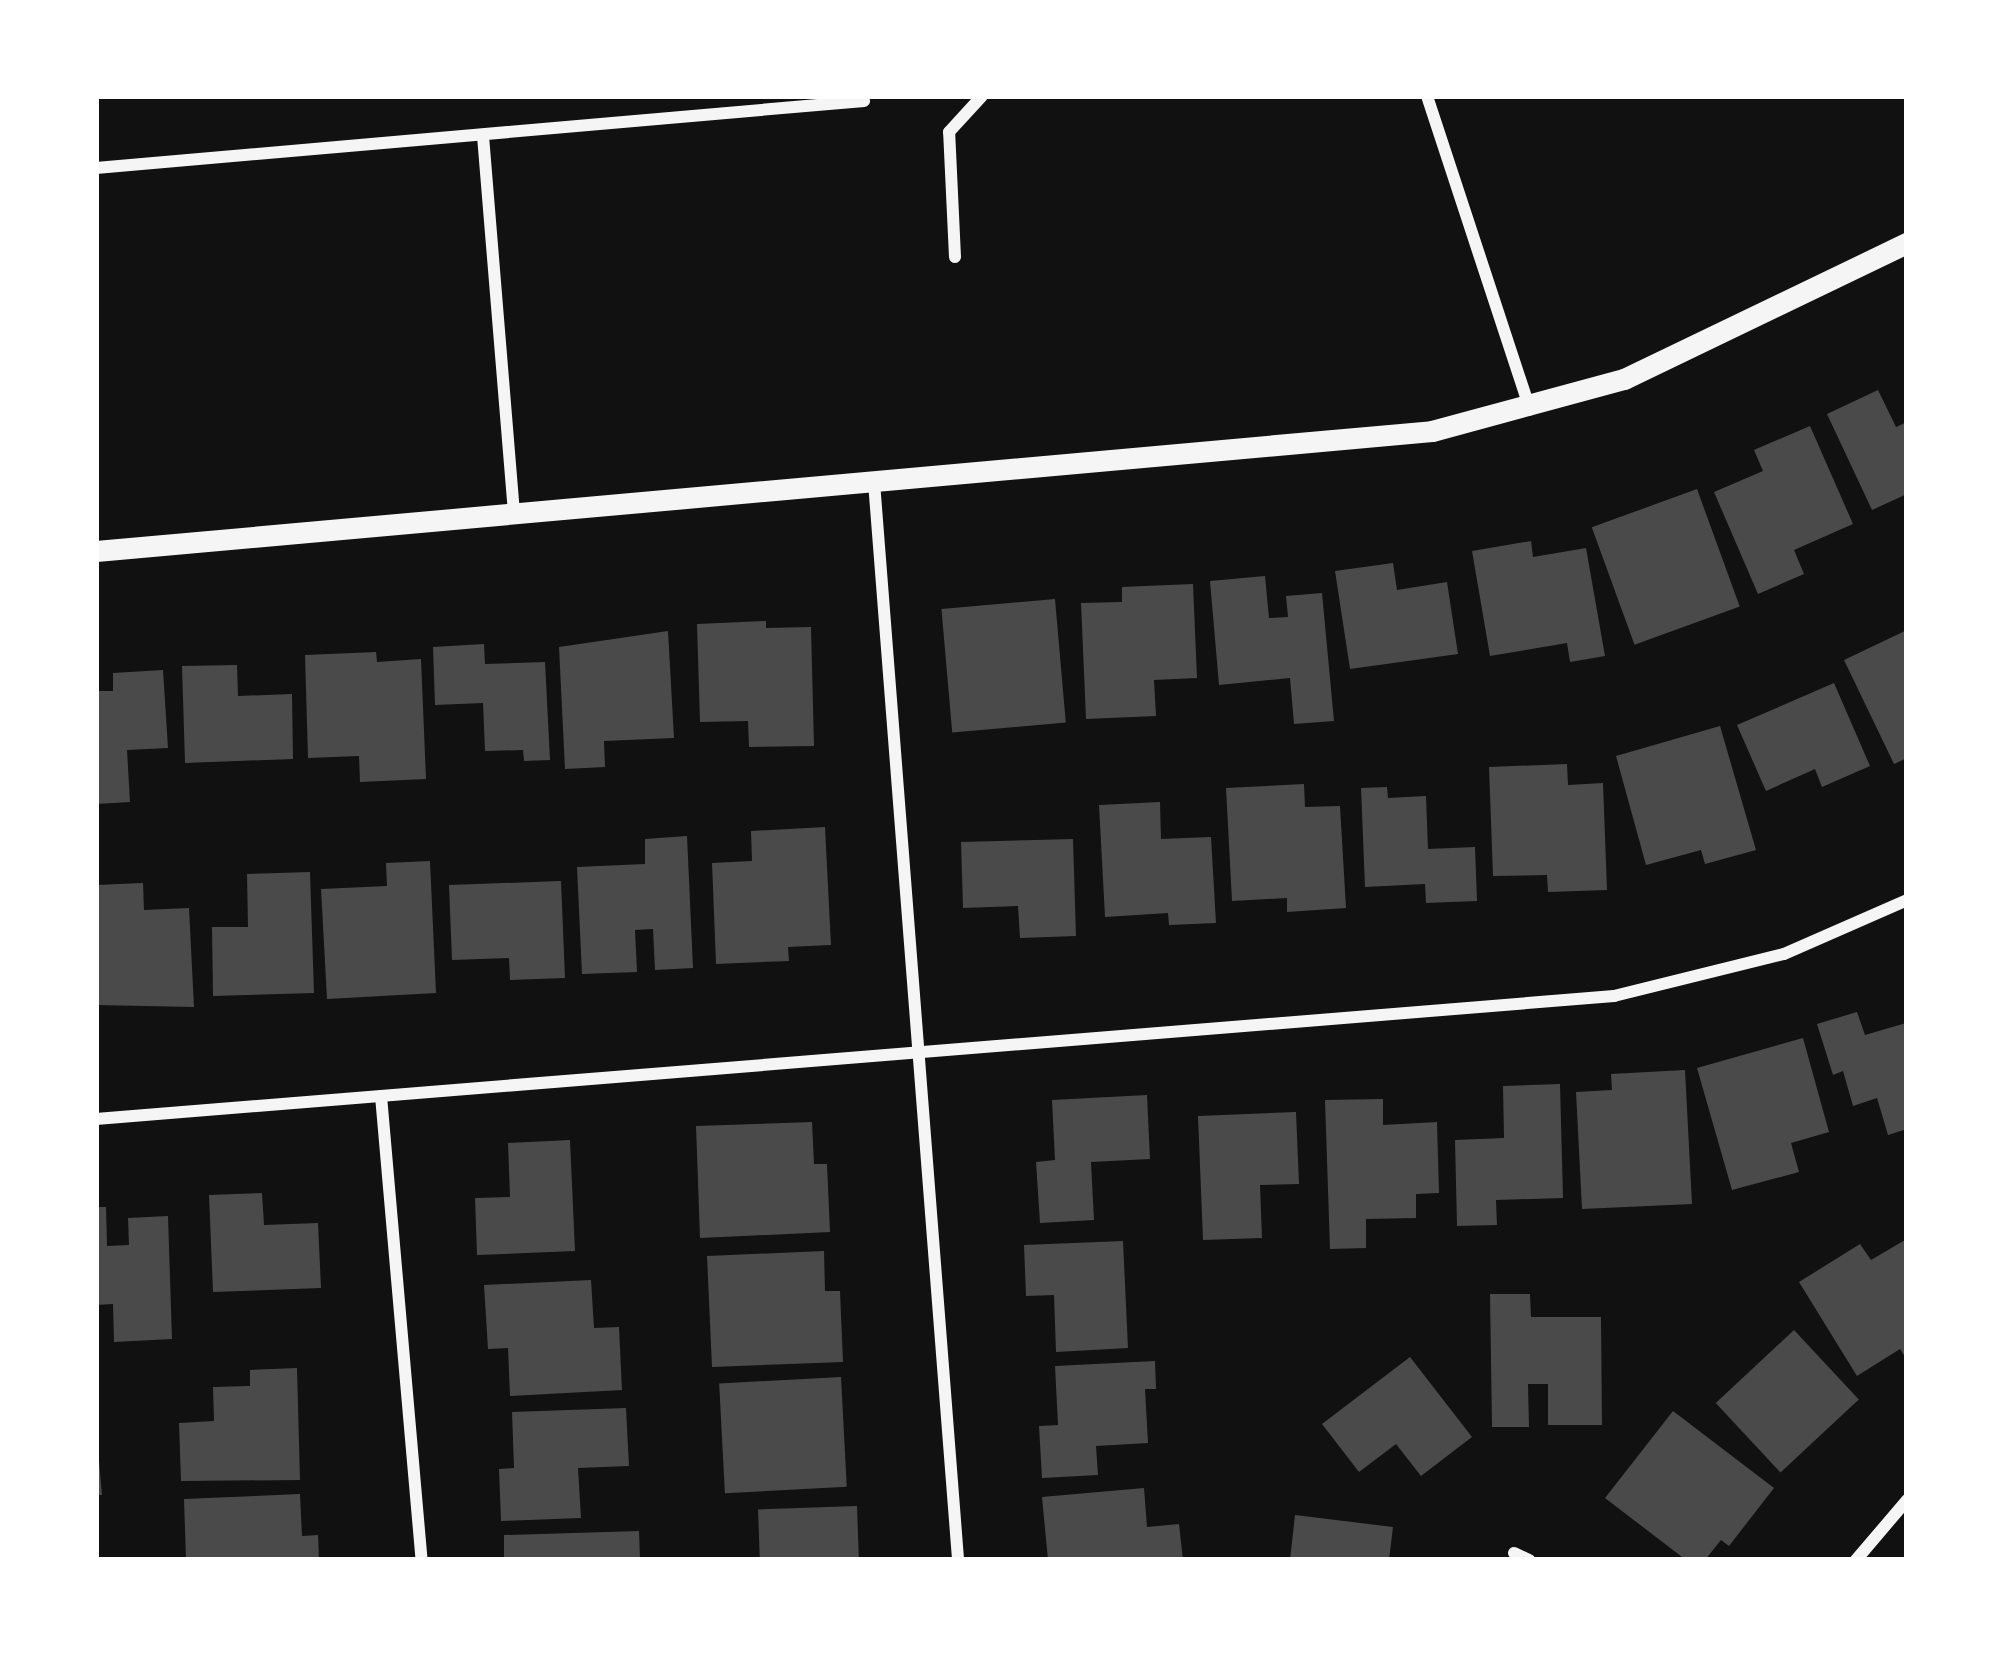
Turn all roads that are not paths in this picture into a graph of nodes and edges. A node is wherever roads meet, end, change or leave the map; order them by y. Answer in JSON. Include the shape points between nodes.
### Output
{"nodes":[{"id":1,"x":982,"y":96,"type":"edge"},
{"id":2,"x":1427,"y":96,"type":"edge"},
{"id":3,"x":863,"y":101,"type":"dead end"},
{"id":4,"x":483,"y":136,"type":"junction"},
{"id":5,"x":96,"y":169,"type":"edge"},
{"id":6,"x":1907,"y":243,"type":"edge"},
{"id":7,"x":955,"y":257,"type":"dead end"},
{"id":8,"x":1530,"y":410,"type":"junction"},
{"id":9,"x":874,"y":482,"type":"junction"},
{"id":10,"x":514,"y":514,"type":"junction"},
{"id":11,"x":96,"y":551,"type":"edge"},
{"id":12,"x":1907,"y":900,"type":"edge"},
{"id":13,"x":918,"y":1052,"type":"junction"},
{"id":14,"x":382,"y":1096,"type":"junction"},
{"id":15,"x":96,"y":1119,"type":"edge"},
{"id":16,"x":1907,"y":1500,"type":"edge"},
{"id":17,"x":1514,"y":1552,"type":"dead end"},
{"id":18,"x":422,"y":1560,"type":"edge"},
{"id":19,"x":958,"y":1560,"type":"edge"},
{"id":20,"x":1529,"y":1560,"type":"edge"},
{"id":21,"x":1856,"y":1560,"type":"edge"}],
"edges":[{"from":1,"to":7,"type":"street","via":[[949,132]]},
{"from":2,"to":8,"type":"street"},
{"from":3,"to":4,"type":"street"},
{"from":4,"to":5,"type":"street"},
{"from":4,"to":10,"type":"street"},
{"from":6,"to":8,"type":"street","via":[[1686,354]]},
{"from":8,"to":9,"type":"street","via":[[1432,431]]},
{"from":9,"to":10,"type":"street"},
{"from":9,"to":13,"type":"street"},
{"from":10,"to":11,"type":"street"},
{"from":12,"to":13,"type":"street","via":[[1784,954],[1614,996]]},
{"from":13,"to":14,"type":"street"},
{"from":13,"to":19,"type":"street"},
{"from":14,"to":15,"type":"street"},
{"from":14,"to":18,"type":"street"},
{"from":16,"to":21,"type":"street"},
{"from":17,"to":20,"type":"street"}]}
